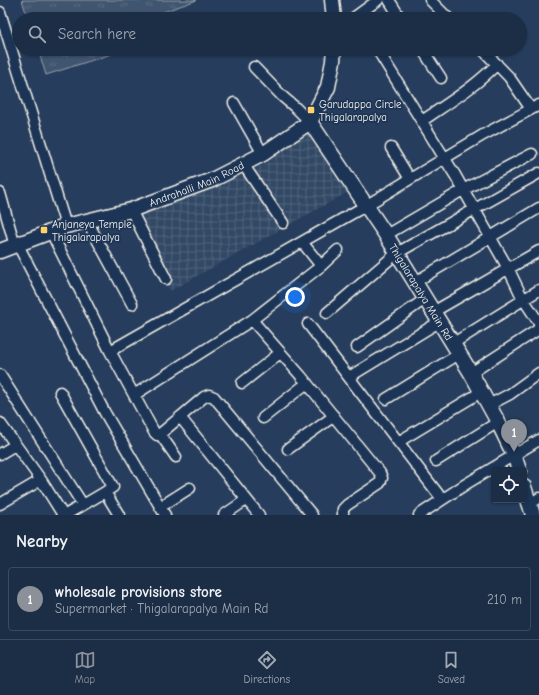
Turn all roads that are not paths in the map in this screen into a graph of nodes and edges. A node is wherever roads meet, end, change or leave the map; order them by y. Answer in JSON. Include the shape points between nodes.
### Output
{"nodes":[{"id":1,"x":332,"y":0,"type":"edge"},
{"id":2,"x":378,"y":0,"type":"edge"},
{"id":3,"x":389,"y":0,"type":"edge"},
{"id":4,"x":430,"y":0,"type":"edge"},
{"id":5,"x":0,"y":12,"type":"edge"},
{"id":6,"x":333,"y":12,"type":"edge"},
{"id":7,"x":362,"y":12,"type":"edge"},
{"id":8,"x":397,"y":12,"type":"edge"},
{"id":9,"x":442,"y":12,"type":"edge"},
{"id":10,"x":12,"y":51,"type":"edge"},
{"id":11,"x":14,"y":56,"type":"edge"},
{"id":12,"x":333,"y":56,"type":"edge"},
{"id":13,"x":381,"y":56,"type":"edge"},
{"id":14,"x":427,"y":56,"type":"edge"},
{"id":15,"x":489,"y":56,"type":"edge"},
{"id":16,"x":497,"y":64,"type":"junction"},
{"id":17,"x":254,"y":67,"type":"dead end"},
{"id":18,"x":441,"y":78,"type":"dead end"},
{"id":19,"x":234,"y":103,"type":"dead end"},
{"id":20,"x":535,"y":107,"type":"edge"},
{"id":21,"x":422,"y":120,"type":"junction"},
{"id":22,"x":310,"y":122,"type":"junction"},
{"id":23,"x":391,"y":148,"type":"dead end"},
{"id":24,"x":263,"y":154,"type":"junction"},
{"id":25,"x":532,"y":154,"type":"dead end"},
{"id":26,"x":444,"y":158,"type":"junction"},
{"id":27,"x":243,"y":164,"type":"junction"},
{"id":28,"x":539,"y":173,"type":"edge"},
{"id":29,"x":410,"y":179,"type":"junction"},
{"id":30,"x":463,"y":190,"type":"junction"},
{"id":31,"x":0,"y":193,"type":"edge"},
{"id":32,"x":367,"y":205,"type":"junction"},
{"id":33,"x":539,"y":208,"type":"edge"},
{"id":34,"x":131,"y":210,"type":"junction"},
{"id":35,"x":475,"y":210,"type":"junction"},
{"id":36,"x":87,"y":221,"type":"junction"},
{"id":37,"x":283,"y":224,"type":"dead end"},
{"id":38,"x":66,"y":226,"type":"junction"},
{"id":39,"x":51,"y":232,"type":"junction"},
{"id":40,"x":386,"y":234,"type":"junction"},
{"id":41,"x":490,"y":237,"type":"junction"},
{"id":42,"x":302,"y":242,"type":"junction"},
{"id":43,"x":16,"y":245,"type":"junction"},
{"id":44,"x":338,"y":250,"type":"dead end"},
{"id":45,"x":0,"y":251,"type":"edge"},
{"id":46,"x":539,"y":252,"type":"edge"},
{"id":47,"x":397,"y":253,"type":"junction"},
{"id":48,"x":321,"y":266,"type":"junction"},
{"id":49,"x":509,"y":270,"type":"junction"},
{"id":50,"x":166,"y":279,"type":"dead end"},
{"id":51,"x":415,"y":282,"type":"junction"},
{"id":52,"x":539,"y":290,"type":"edge"},
{"id":53,"x":425,"y":299,"type":"junction"},
{"id":54,"x":525,"y":300,"type":"junction"},
{"id":55,"x":132,"y":304,"type":"dead end"},
{"id":56,"x":327,"y":313,"type":"dead end"},
{"id":57,"x":436,"y":317,"type":"junction"},
{"id":58,"x":252,"y":320,"type":"junction"},
{"id":59,"x":539,"y":323,"type":"edge"},
{"id":60,"x":308,"y":324,"type":"dead end"},
{"id":61,"x":539,"y":329,"type":"edge"},
{"id":62,"x":357,"y":347,"type":"dead end"},
{"id":63,"x":455,"y":349,"type":"junction"},
{"id":64,"x":110,"y":352,"type":"junction"},
{"id":65,"x":280,"y":353,"type":"junction"},
{"id":66,"x":539,"y":372,"type":"edge"},
{"id":67,"x":471,"y":374,"type":"junction"},
{"id":68,"x":0,"y":375,"type":"edge"},
{"id":69,"x":348,"y":377,"type":"junction"},
{"id":70,"x":242,"y":383,"type":"dead end"},
{"id":71,"x":307,"y":383,"type":"junction"},
{"id":72,"x":60,"y":392,"type":"dead end"},
{"id":73,"x":481,"y":392,"type":"junction"},
{"id":74,"x":134,"y":395,"type":"junction"},
{"id":75,"x":386,"y":399,"type":"dead end"},
{"id":76,"x":489,"y":405,"type":"junction"},
{"id":77,"x":334,"y":416,"type":"junction"},
{"id":78,"x":180,"y":417,"type":"junction"},
{"id":79,"x":263,"y":418,"type":"dead end"},
{"id":80,"x":498,"y":422,"type":"junction"},
{"id":81,"x":0,"y":423,"type":"edge"},
{"id":82,"x":160,"y":434,"type":"junction"},
{"id":83,"x":539,"y":440,"type":"edge"},
{"id":84,"x":398,"y":442,"type":"junction"},
{"id":85,"x":16,"y":445,"type":"junction"},
{"id":86,"x":288,"y":449,"type":"dead end"},
{"id":87,"x":0,"y":454,"type":"edge"},
{"id":88,"x":514,"y":455,"type":"junction"},
{"id":89,"x":176,"y":457,"type":"dead end"},
{"id":90,"x":436,"y":461,"type":"dead end"},
{"id":91,"x":517,"y":467,"type":"edge"},
{"id":92,"x":41,"y":480,"type":"junction"},
{"id":93,"x":190,"y":488,"type":"dead end"},
{"id":94,"x":105,"y":492,"type":"junction"},
{"id":95,"x":527,"y":493,"type":"edge"},
{"id":96,"x":442,"y":499,"type":"junction"},
{"id":97,"x":246,"y":500,"type":"junction"},
{"id":98,"x":0,"y":504,"type":"edge"},
{"id":99,"x":83,"y":506,"type":"junction"},
{"id":100,"x":534,"y":506,"type":"edge"},
{"id":101,"x":163,"y":511,"type":"edge"},
{"id":102,"x":64,"y":515,"type":"edge"},
{"id":103,"x":119,"y":515,"type":"edge"},
{"id":104,"x":224,"y":515,"type":"edge"},
{"id":105,"x":259,"y":515,"type":"edge"},
{"id":106,"x":312,"y":515,"type":"edge"},
{"id":107,"x":342,"y":515,"type":"edge"},
{"id":108,"x":418,"y":515,"type":"edge"}],
"edges":[{"from":1,"to":6,"type":"main road"},
{"from":2,"to":7,"type":"street"},
{"from":3,"to":8,"type":"street"},
{"from":4,"to":9,"type":"street"},
{"from":5,"to":10,"type":"street"},
{"from":11,"to":38,"type":"street"},
{"from":12,"to":22,"type":"main road","name":"Andrahalli Main Road","via":[[328,87]]},
{"from":13,"to":21,"type":"street"},
{"from":14,"to":18,"type":"street"},
{"from":15,"to":16,"type":"street"},
{"from":16,"to":20,"type":"street"},
{"from":16,"to":21,"type":"street","via":[[479,81]]},
{"from":17,"to":22,"type":"street"},
{"from":19,"to":24,"type":"street"},
{"from":20,"to":26,"type":"street"},
{"from":21,"to":26,"type":"street"},
{"from":22,"to":24,"type":"main road","name":"Andrahalli Main Road"},
{"from":22,"to":32,"type":"main road","name":"Thigalarapalya Main Rd"},
{"from":23,"to":29,"type":"street"},
{"from":24,"to":27,"type":"main road","name":"Andrahalli Main Road"},
{"from":25,"to":30,"type":"street"},
{"from":26,"to":29,"type":"street"},
{"from":26,"to":30,"type":"street"},
{"from":27,"to":34,"type":"main road","name":"Andrahalli Main Road","via":[[212,180]]},
{"from":27,"to":37,"type":"street"},
{"from":28,"to":35,"type":"street"},
{"from":29,"to":32,"type":"street"},
{"from":30,"to":35,"type":"street"},
{"from":30,"to":40,"type":"street"},
{"from":31,"to":43,"type":"street"},
{"from":32,"to":40,"type":"main road","name":"Thigalarapalya Main Rd"},
{"from":32,"to":42,"type":"street"},
{"from":33,"to":41,"type":"street"},
{"from":34,"to":36,"type":"main road","name":"Andrahalli Main Road"},
{"from":34,"to":50,"type":"street"},
{"from":35,"to":41,"type":"street"},
{"from":35,"to":47,"type":"street"},
{"from":36,"to":38,"type":"main road","name":"Andrahalli Main Road"},
{"from":36,"to":55,"type":"street"},
{"from":38,"to":39,"type":"main road","name":"Andrahalli Main Road"},
{"from":39,"to":43,"type":"main road","name":"Andrahalli Main Road"},
{"from":39,"to":64,"type":"street"},
{"from":40,"to":47,"type":"main road","name":"Thigalarapalya Main Rd"},
{"from":41,"to":49,"type":"street"},
{"from":41,"to":51,"type":"street"},
{"from":42,"to":48,"type":"street"},
{"from":42,"to":64,"type":"street"},
{"from":43,"to":45,"type":"main road","name":"Andrahalli Main Road"},
{"from":43,"to":101,"type":"street","via":[[105,413]]},
{"from":44,"to":48,"type":"street"},
{"from":46,"to":49,"type":"street"},
{"from":47,"to":51,"type":"main road","name":"Thigalarapalya Main Rd"},
{"from":47,"to":56,"type":"street"},
{"from":48,"to":58,"type":"street"},
{"from":49,"to":54,"type":"street"},
{"from":49,"to":57,"type":"street"},
{"from":51,"to":53,"type":"main road","name":"Thigalarapalya Main Rd"},
{"from":52,"to":54,"type":"street"},
{"from":53,"to":57,"type":"main road","name":"Thigalarapalya Main Rd"},
{"from":53,"to":62,"type":"street"},
{"from":54,"to":59,"type":"street"},
{"from":54,"to":63,"type":"street"},
{"from":57,"to":63,"type":"main road","name":"Thigalarapalya Main Rd"},
{"from":57,"to":69,"type":"street"},
{"from":58,"to":65,"type":"street"},
{"from":58,"to":74,"type":"street"},
{"from":60,"to":69,"type":"street"},
{"from":61,"to":67,"type":"street"},
{"from":63,"to":67,"type":"main road","name":"Thigalarapalya Main Rd"},
{"from":63,"to":75,"type":"street"},
{"from":64,"to":74,"type":"street"},
{"from":65,"to":70,"type":"street"},
{"from":65,"to":71,"type":"street"},
{"from":66,"to":76,"type":"street","via":[[510,394]]},
{"from":67,"to":73,"type":"main road","name":"Thigalarapalya Main Rd"},
{"from":68,"to":99,"type":"street"},
{"from":69,"to":84,"type":"street"},
{"from":71,"to":77,"type":"street"},
{"from":71,"to":79,"type":"street"},
{"from":72,"to":94,"type":"street","via":[[113,487]]},
{"from":73,"to":76,"type":"main road","name":"Thigalarapalya Main Rd"},
{"from":73,"to":84,"type":"street"},
{"from":74,"to":82,"type":"street","via":[[154,432]]},
{"from":76,"to":80,"type":"main road","name":"Thigalarapalya Main Rd"},
{"from":77,"to":86,"type":"street"},
{"from":77,"to":107,"type":"street","via":[[382,478],[380,483],[346,505]]},
{"from":78,"to":82,"type":"street"},
{"from":78,"to":97,"type":"street"},
{"from":78,"to":106,"type":"street","via":[[204,397],[214,397]]},
{"from":80,"to":88,"type":"main road","name":"Thigalarapalya Main Rd"},
{"from":80,"to":90,"type":"street"},
{"from":81,"to":85,"type":"street"},
{"from":82,"to":89,"type":"street"},
{"from":83,"to":88,"type":"street"},
{"from":84,"to":96,"type":"street"},
{"from":85,"to":87,"type":"street"},
{"from":85,"to":92,"type":"street"},
{"from":88,"to":91,"type":"main road","name":"Thigalarapalya Main Rd"},
{"from":88,"to":96,"type":"street"},
{"from":92,"to":98,"type":"street"},
{"from":92,"to":102,"type":"street"},
{"from":93,"to":101,"type":"street"},
{"from":94,"to":99,"type":"street"},
{"from":94,"to":103,"type":"street"},
{"from":95,"to":100,"type":"main road"},
{"from":96,"to":108,"type":"street"},
{"from":97,"to":104,"type":"street"},
{"from":97,"to":105,"type":"street"},
{"from":99,"to":102,"type":"street"}]}
